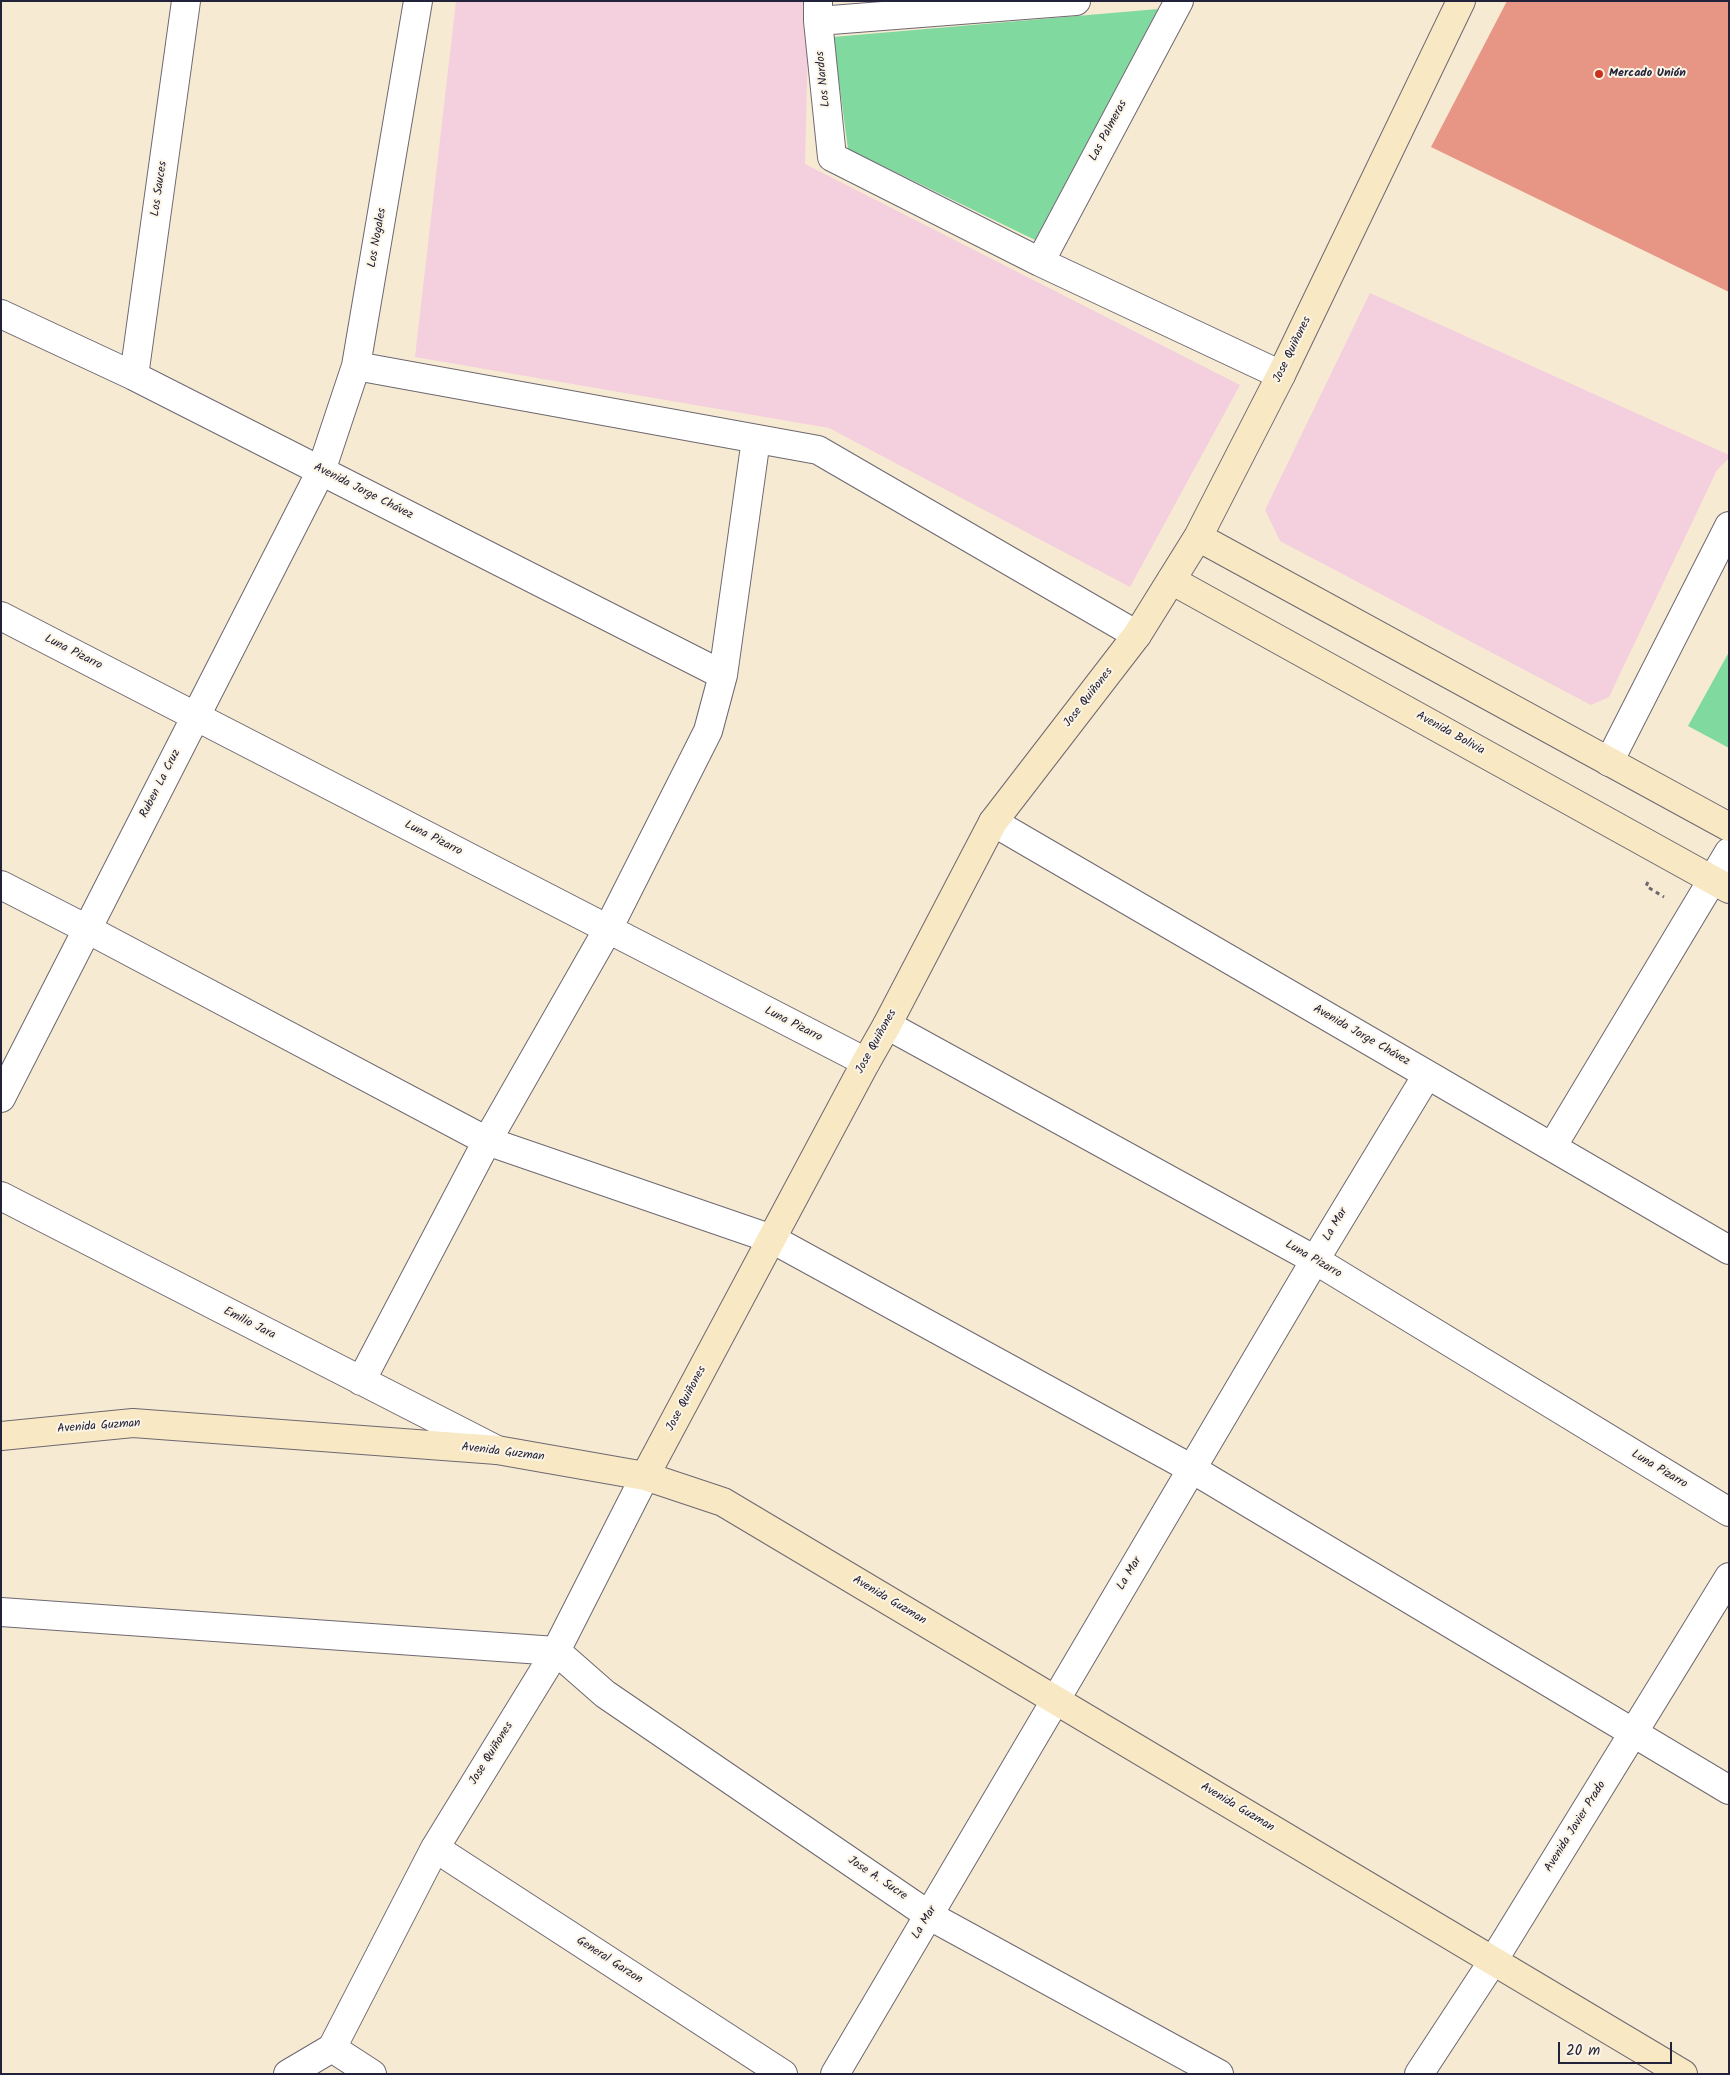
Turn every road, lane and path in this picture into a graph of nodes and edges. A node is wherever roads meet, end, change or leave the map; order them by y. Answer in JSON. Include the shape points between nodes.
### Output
{"nodes":[{"id":1,"x":186,"y":1,"type":"edge"},
{"id":2,"x":418,"y":1,"type":"edge"},
{"id":3,"x":1076,"y":1,"type":"edge"},
{"id":4,"x":1179,"y":1,"type":"edge"},
{"id":5,"x":1461,"y":1,"type":"edge"},
{"id":6,"x":818,"y":11,"type":"edge"},
{"id":7,"x":1040,"y":262,"type":"junction"},
{"id":8,"x":1,"y":314,"type":"edge"},
{"id":9,"x":356,"y":366,"type":"junction"},
{"id":10,"x":1282,"y":375,"type":"junction"},
{"id":11,"x":134,"y":376,"type":"junction"},
{"id":12,"x":756,"y":439,"type":"junction"},
{"id":13,"x":321,"y":470,"type":"junction"},
{"id":14,"x":1729,"y":526,"type":"edge"},
{"id":15,"x":1198,"y":537,"type":"junction"},
{"id":16,"x":1172,"y":580,"type":"junction"},
{"id":17,"x":1,"y":616,"type":"edge"},
{"id":18,"x":1137,"y":635,"type":"junction"},
{"id":19,"x":723,"y":675,"type":"junction"},
{"id":20,"x":195,"y":716,"type":"junction"},
{"id":21,"x":1609,"y":762,"type":"junction"},
{"id":22,"x":992,"y":822,"type":"junction"},
{"id":23,"x":1729,"y":827,"type":"edge"},
{"id":24,"x":1729,"y":852,"type":"edge"},
{"id":25,"x":1720,"y":884,"type":"edge"},
{"id":26,"x":1,"y":885,"type":"edge"},
{"id":27,"x":88,"y":929,"type":"junction"},
{"id":28,"x":608,"y":929,"type":"junction"},
{"id":29,"x":887,"y":1025,"type":"junction"},
{"id":30,"x":866,"y":1062,"type":"junction"},
{"id":31,"x":1427,"y":1074,"type":"junction"},
{"id":32,"x":1,"y":1098,"type":"edge"},
{"id":33,"x":487,"y":1141,"type":"junction"},
{"id":34,"x":1552,"y":1147,"type":"junction"},
{"id":35,"x":1,"y":1196,"type":"edge"},
{"id":36,"x":772,"y":1239,"type":"junction"},
{"id":37,"x":1729,"y":1250,"type":"edge"},
{"id":38,"x":1315,"y":1260,"type":"junction"},
{"id":39,"x":360,"y":1381,"type":"junction"},
{"id":40,"x":1,"y":1436,"type":"edge"},
{"id":41,"x":497,"y":1450,"type":"junction"},
{"id":42,"x":1192,"y":1469,"type":"junction"},
{"id":43,"x":645,"y":1476,"type":"junction"},
{"id":44,"x":1729,"y":1512,"type":"edge"},
{"id":45,"x":1729,"y":1577,"type":"edge"},
{"id":46,"x":1,"y":1612,"type":"edge"},
{"id":47,"x":556,"y":1652,"type":"junction"},
{"id":48,"x":1056,"y":1700,"type":"junction"},
{"id":49,"x":1633,"y":1733,"type":"junction"},
{"id":50,"x":1729,"y":1790,"type":"edge"},
{"id":51,"x":435,"y":1848,"type":"junction"},
{"id":52,"x":930,"y":1916,"type":"junction"},
{"id":53,"x":1493,"y":1961,"type":"junction"},
{"id":54,"x":332,"y":2048,"type":"junction"},
{"id":55,"x":288,"y":2074,"type":"edge"},
{"id":56,"x":372,"y":2074,"type":"edge"},
{"id":57,"x":783,"y":2074,"type":"edge"},
{"id":58,"x":835,"y":2074,"type":"edge"},
{"id":59,"x":1219,"y":2074,"type":"edge"},
{"id":60,"x":1419,"y":2074,"type":"edge"},
{"id":61,"x":1682,"y":2074,"type":"edge"}],
"edges":[{"from":1,"to":11,"type":"street","name":"Los Sauces"},
{"from":2,"to":9,"type":"street","name":"Los Nogales"},
{"from":3,"to":6,"type":"street"},
{"from":4,"to":7,"type":"street","name":"Las Palmeras"},
{"from":5,"to":10,"type":"street","name":"Jose Quiñones"},
{"from":6,"to":7,"type":"street","name":"Los Nardos","via":[[832,157]]},
{"from":7,"to":10,"type":"street"},
{"from":8,"to":11,"type":"street","name":"Avenida Jorge Chávez"},
{"from":9,"to":12,"type":"street"},
{"from":9,"to":13,"type":"street","name":"Los Nogales"},
{"from":10,"to":15,"type":"street","name":"Jose Quiñones"},
{"from":11,"to":13,"type":"street","name":"Avenida Jorge Chávez"},
{"from":12,"to":18,"type":"street","via":[[818,450]]},
{"from":12,"to":19,"type":"street"},
{"from":13,"to":19,"type":"street","name":"Avenida Jorge Chávez"},
{"from":13,"to":20,"type":"street","name":"Ruben La Cruz"},
{"from":14,"to":21,"type":"street"},
{"from":15,"to":16,"type":"street","name":"Jose Quiñones"},
{"from":15,"to":21,"type":"street"},
{"from":16,"to":18,"type":"street","name":"Jose Quiñones"},
{"from":16,"to":25,"type":"street","name":"Avenida Bolivia"},
{"from":17,"to":20,"type":"street","name":"Luna Pizarro"},
{"from":18,"to":22,"type":"street","name":"Jose Quiñones"},
{"from":19,"to":28,"type":"street","via":[[708,731]]},
{"from":20,"to":27,"type":"street","name":"Ruben La Cruz"},
{"from":20,"to":28,"type":"street","name":"Luna Pizarro"},
{"from":21,"to":23,"type":"street"},
{"from":22,"to":29,"type":"street","name":"Jose Quiñones"},
{"from":22,"to":31,"type":"street","name":"Avenida Jorge Chávez"},
{"from":24,"to":25,"type":"street"},
{"from":25,"to":34,"type":"street"},
{"from":26,"to":27,"type":"street"},
{"from":27,"to":32,"type":"street","name":"Ruben La Cruz"},
{"from":27,"to":33,"type":"street"},
{"from":28,"to":30,"type":"street","name":"Luna Pizarro"},
{"from":28,"to":33,"type":"street"},
{"from":29,"to":30,"type":"street","name":"Jose Quiñones"},
{"from":29,"to":38,"type":"street","name":"Luna Pizarro"},
{"from":30,"to":36,"type":"street","name":"Jose Quiñones"},
{"from":31,"to":34,"type":"street","name":"Avenida Jorge Chávez"},
{"from":31,"to":38,"type":"street","name":"La Mar"},
{"from":33,"to":36,"type":"street"},
{"from":33,"to":39,"type":"street"},
{"from":34,"to":37,"type":"street","name":"Avenida Jorge Chávez"},
{"from":35,"to":39,"type":"street","name":"Emilio Jara"},
{"from":36,"to":42,"type":"street"},
{"from":36,"to":43,"type":"street","name":"Jose Quiñones"},
{"from":38,"to":42,"type":"street","name":"La Mar"},
{"from":38,"to":44,"type":"street","name":"Luna Pizarro"},
{"from":39,"to":41,"type":"street","name":"Emilio Jara"},
{"from":40,"to":41,"type":"street","name":"Avenida Guzman","via":[[133,1423]]},
{"from":41,"to":43,"type":"street","name":"Avenida Guzman"},
{"from":42,"to":48,"type":"street","name":"La Mar"},
{"from":42,"to":49,"type":"street"},
{"from":43,"to":47,"type":"street","name":"Jose Quiñones"},
{"from":43,"to":48,"type":"street","name":"Avenida Guzman","via":[[723,1502]]},
{"from":45,"to":49,"type":"street","name":"Avenida Javier Prado"},
{"from":46,"to":47,"type":"street"},
{"from":47,"to":51,"type":"street","name":"Jose Quiñones"},
{"from":47,"to":52,"type":"street","name":"Jose A. Sucre","via":[[605,1694]]},
{"from":48,"to":52,"type":"street","name":"La Mar"},
{"from":48,"to":53,"type":"street","name":"Avenida Guzman"},
{"from":49,"to":50,"type":"street"},
{"from":49,"to":53,"type":"street","name":"Avenida Javier Prado"},
{"from":51,"to":54,"type":"street","name":"Jose Quiñones"},
{"from":51,"to":57,"type":"street","name":"General Garzon"},
{"from":52,"to":58,"type":"street","name":"La Mar"},
{"from":52,"to":59,"type":"street","name":"Jose A. Sucre"},
{"from":53,"to":60,"type":"street","name":"Avenida Javier Prado"},
{"from":53,"to":61,"type":"street","name":"Avenida Guzman"},
{"from":54,"to":55,"type":"street"},
{"from":54,"to":56,"type":"street"}]}
